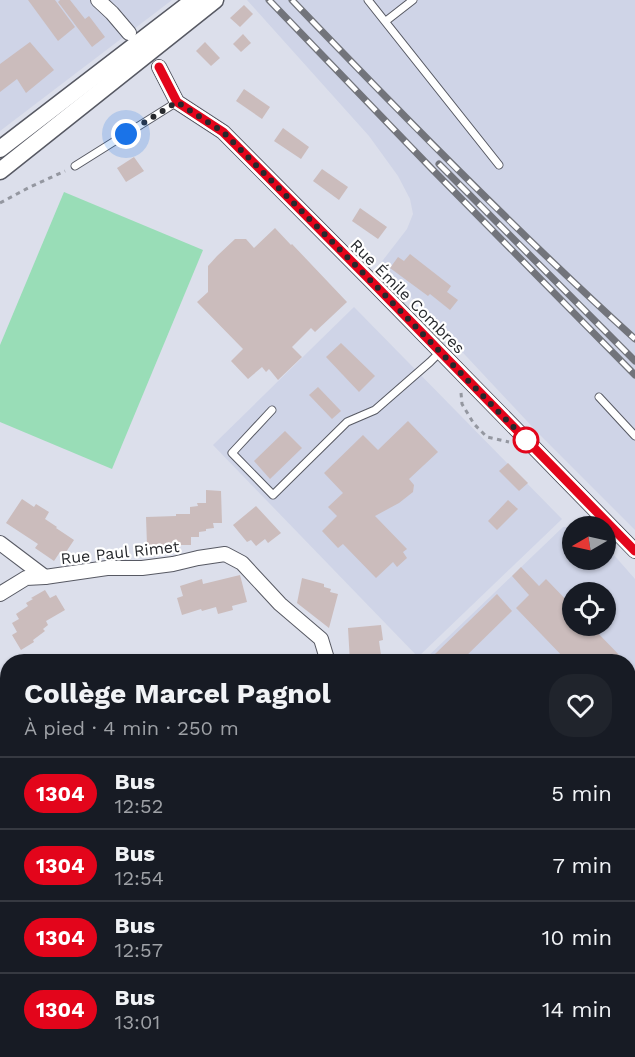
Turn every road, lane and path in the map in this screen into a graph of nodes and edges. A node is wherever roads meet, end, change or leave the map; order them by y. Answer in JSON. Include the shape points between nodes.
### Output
{"nodes":[{"id":1,"x":98,"y":0,"type":"edge"},
{"id":2,"x":194,"y":0,"type":"edge"},
{"id":3,"x":215,"y":0,"type":"edge"},
{"id":4,"x":368,"y":0,"type":"edge"},
{"id":5,"x":413,"y":0,"type":"edge"},
{"id":6,"x":386,"y":21,"type":"junction"},
{"id":7,"x":129,"y":33,"type":"dead end"},
{"id":8,"x":159,"y":67,"type":"dead end"},
{"id":9,"x":177,"y":102,"type":"junction"},
{"id":10,"x":0,"y":149,"type":"edge"},
{"id":11,"x":500,"y":165,"type":"dead end"},
{"id":12,"x":75,"y":166,"type":"joint"},
{"id":13,"x":0,"y":171,"type":"edge"},
{"id":14,"x":0,"y":204,"type":"edge"},
{"id":15,"x":440,"y":352,"type":"junction"},
{"id":16,"x":467,"y":379,"type":"junction"},
{"id":17,"x":599,"y":397,"type":"dead end"},
{"id":18,"x":272,"y":410,"type":"dead end"},
{"id":19,"x":521,"y":435,"type":"junction"},
{"id":20,"x":635,"y":436,"type":"edge"},
{"id":21,"x":0,"y":543,"type":"edge"},
{"id":22,"x":635,"y":551,"type":"edge"},
{"id":23,"x":45,"y":577,"type":"junction"},
{"id":24,"x":0,"y":594,"type":"edge"},
{"id":25,"x":326,"y":654,"type":"edge"}],
"edges":[{"from":1,"to":7,"type":"street"},
{"from":2,"to":10,"type":"street"},
{"from":3,"to":13,"type":"street"},
{"from":4,"to":6,"type":"lane"},
{"from":5,"to":6,"type":"lane"},
{"from":6,"to":11,"type":"lane"},
{"from":8,"to":9,"type":"street","name":"Rue Émile Combres"},
{"from":9,"to":12,"type":"lane"},
{"from":9,"to":15,"type":"street","name":"Rue Émile Combres","via":[[223,132]]},
{"from":12,"to":14,"type":"path"},
{"from":15,"to":16,"type":"street","name":"Rue Émile Combres"},
{"from":15,"to":18,"type":"lane","via":[[375,410],[347,422],[273,495],[232,453]]},
{"from":16,"to":19,"type":"street","name":"Rue Émile Combres"},
{"from":16,"to":19,"type":"path","via":[[461,386],[462,404],[474,424],[487,437],[508,442]]},
{"from":17,"to":20,"type":"lane"},
{"from":19,"to":22,"type":"street","name":"Rue Émile Combres"},
{"from":21,"to":23,"type":"street","name":"Rue Paul Rimet"},
{"from":23,"to":24,"type":"street","name":"Rue Paul Rimet","via":[[26,578]]},
{"from":23,"to":25,"type":"street","name":"Rue Paul Rimet","via":[[174,564],[225,554],[242,563],[280,604],[321,639]]}]}
